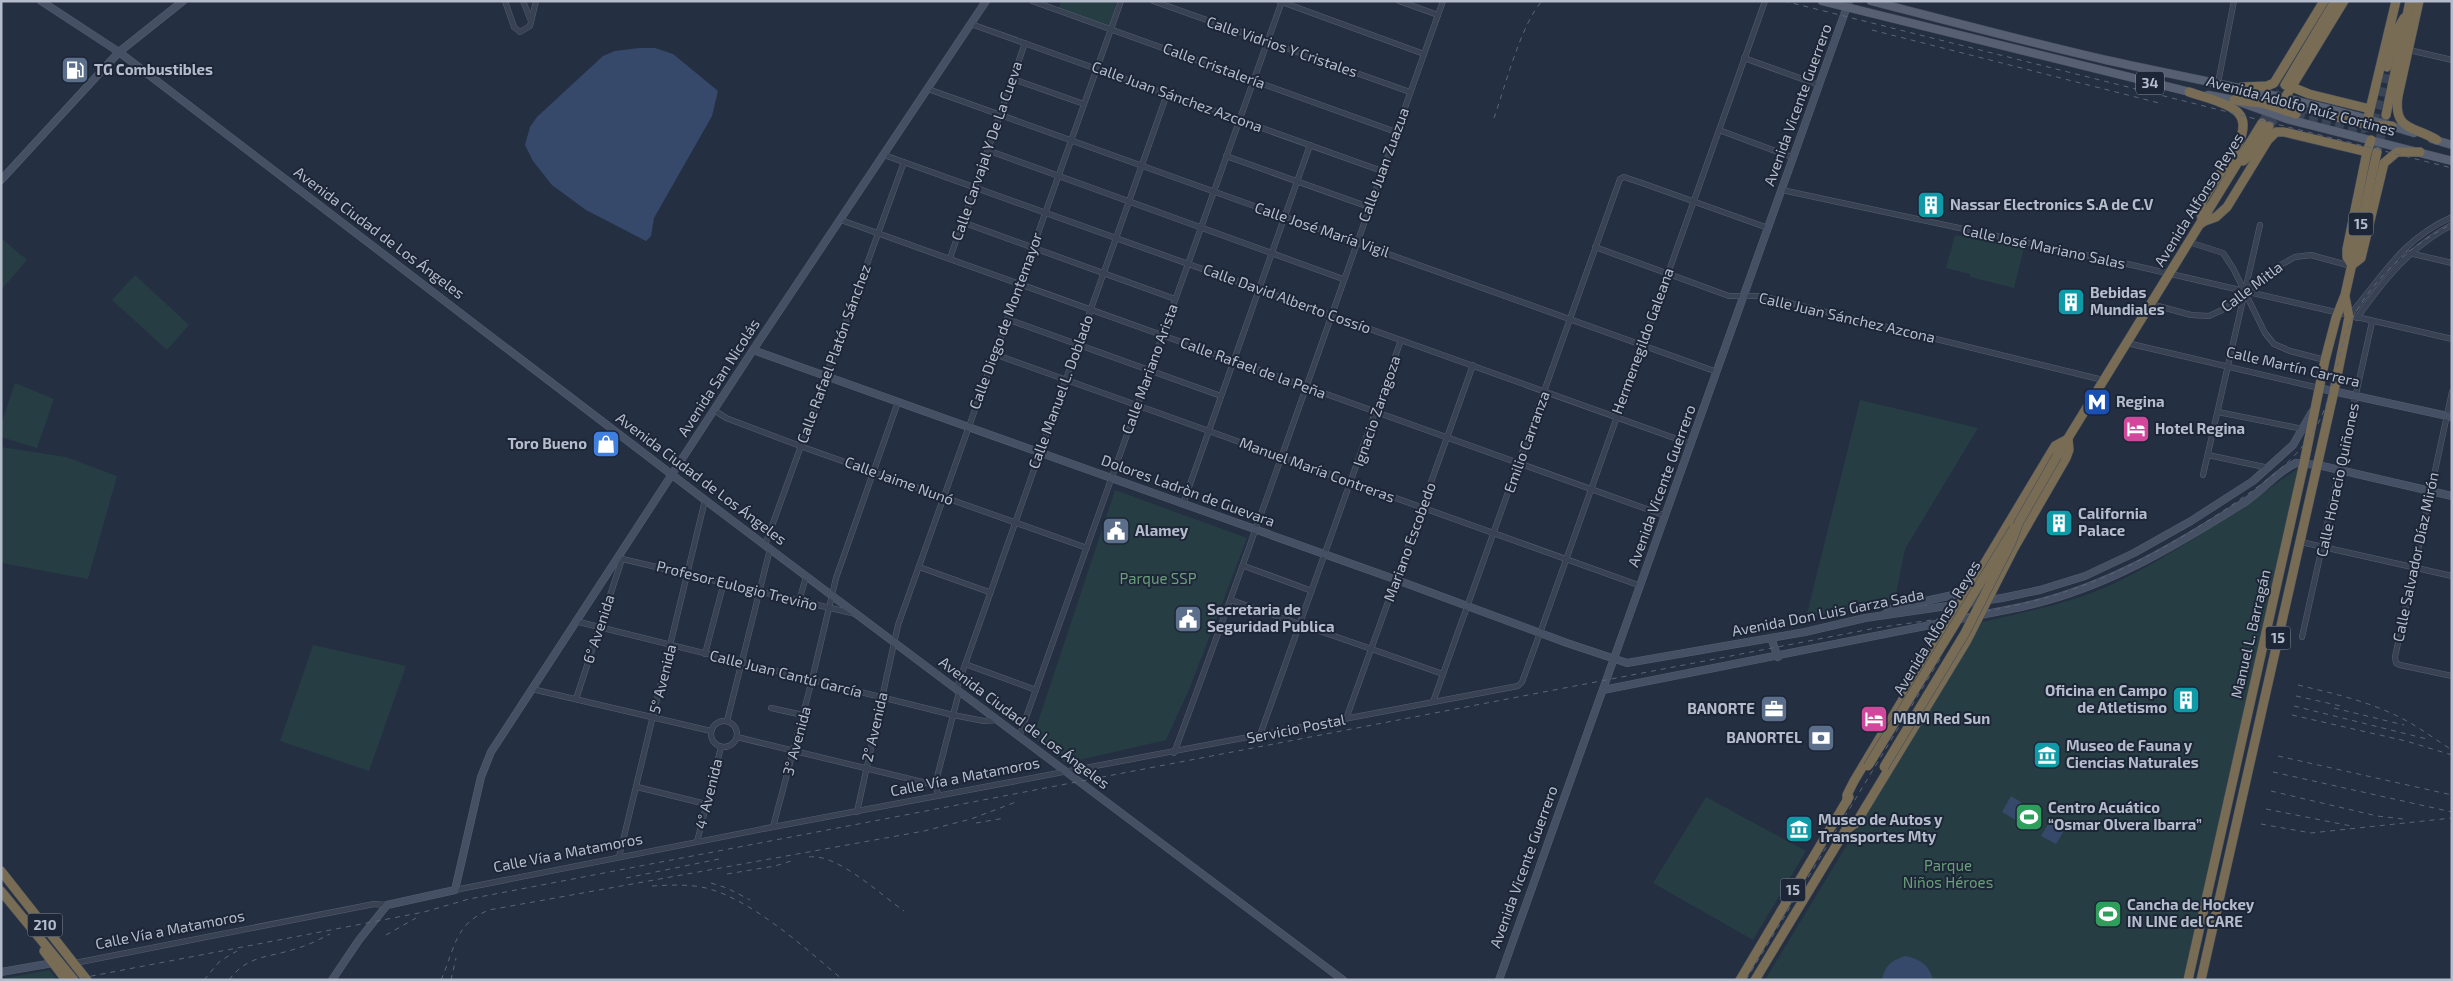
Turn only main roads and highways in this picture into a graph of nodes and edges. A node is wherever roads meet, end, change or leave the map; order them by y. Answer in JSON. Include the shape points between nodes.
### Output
{"nodes":[{"id":1,"x":1822,"y":1,"type":"edge"},
{"id":2,"x":1871,"y":1,"type":"edge"},
{"id":3,"x":2324,"y":1,"type":"edge"},
{"id":4,"x":2335,"y":1,"type":"edge"},
{"id":5,"x":2344,"y":1,"type":"edge"},
{"id":6,"x":2396,"y":1,"type":"edge"},
{"id":7,"x":2410,"y":1,"type":"edge"},
{"id":8,"x":2419,"y":1,"type":"edge"},
{"id":9,"x":1848,"y":4,"type":"edge"},
{"id":10,"x":2407,"y":14,"type":"junction"},
{"id":11,"x":2387,"y":67,"type":"tunnel mouth"},
{"id":12,"x":2289,"y":86,"type":"junction"},
{"id":13,"x":2242,"y":87,"type":"junction"},
{"id":14,"x":2189,"y":92,"type":"junction"},
{"id":15,"x":2286,"y":96,"type":"junction"},
{"id":16,"x":2234,"y":100,"type":"junction"},
{"id":17,"x":2321,"y":113,"type":"tunnel mouth"},
{"id":18,"x":2296,"y":114,"type":"tunnel mouth"},
{"id":19,"x":2369,"y":114,"type":"junction"},
{"id":20,"x":2386,"y":115,"type":"tunnel mouth"},
{"id":21,"x":2266,"y":125,"type":"tunnel mouth"},
{"id":22,"x":2392,"y":126,"type":"junction"},
{"id":23,"x":2371,"y":140,"type":"junction"},
{"id":24,"x":2437,"y":140,"type":"junction"},
{"id":25,"x":2452,"y":145,"type":"edge"},
{"id":26,"x":2367,"y":152,"type":"junction"},
{"id":27,"x":2377,"y":152,"type":"tunnel mouth"},
{"id":28,"x":2420,"y":152,"type":"junction"},
{"id":29,"x":2452,"y":161,"type":"edge"},
{"id":30,"x":2202,"y":222,"type":"junction"},
{"id":31,"x":2352,"y":265,"type":"junction"},
{"id":32,"x":2345,"y":295,"type":"junction"},
{"id":33,"x":2068,"y":439,"type":"junction"},
{"id":34,"x":2019,"y":522,"type":"junction"},
{"id":35,"x":1983,"y":567,"type":"junction"},
{"id":36,"x":2004,"y":567,"type":"junction"},
{"id":37,"x":1970,"y":588,"type":"junction"},
{"id":38,"x":1987,"y":601,"type":"junction"},
{"id":39,"x":1960,"y":603,"type":"junction"},
{"id":40,"x":1980,"y":615,"type":"junction"},
{"id":41,"x":2262,"y":652,"type":"junction"},
{"id":42,"x":2255,"y":741,"type":"junction"},
{"id":43,"x":1847,"y":801,"type":"junction"},
{"id":44,"x":1846,"y":830,"type":"junction"},
{"id":45,"x":1,"y":871,"type":"edge"},
{"id":46,"x":1,"y":892,"type":"edge"},
{"id":47,"x":37,"y":935,"type":"junction"},
{"id":48,"x":66,"y":980,"type":"edge"},
{"id":49,"x":74,"y":980,"type":"edge"},
{"id":50,"x":87,"y":980,"type":"edge"},
{"id":51,"x":1740,"y":980,"type":"edge"},
{"id":52,"x":1755,"y":980,"type":"edge"},
{"id":53,"x":2188,"y":980,"type":"edge"},
{"id":54,"x":2201,"y":980,"type":"edge"}],
"edges":[{"from":1,"to":9,"type":"main road","name":"Avenida Adolfo Ruíz Cortines","number":"34"},
{"from":2,"to":13,"type":"main road","name":"Avenida Adolfo Ruíz Cortines","number":"34","via":[[2103,59]]},
{"from":3,"to":13,"type":"highway","via":[[2274,83]]},
{"from":4,"to":12,"type":"highway"},
{"from":5,"to":12,"type":"highway"},
{"from":6,"to":19,"type":"highway"},
{"from":7,"to":10,"type":"highway"},
{"from":8,"to":24,"type":"highway","via":[[2397,104],[2398,118],[2410,128]]},
{"from":9,"to":14,"type":"main road","name":"Avenida Adolfo Ruíz Cortines","number":"34"},
{"from":10,"to":11,"type":"highway","via":[[2396,32]]},
{"from":10,"to":20,"type":"highway"},
{"from":12,"to":15,"type":"highway"},
{"from":12,"to":19,"type":"highway"},
{"from":13,"to":15,"type":"main road","name":"Avenida Adolfo Ruíz Cortines","number":"34"},
{"from":14,"to":16,"type":"main road","name":"Avenida Adolfo Ruíz Cortines","number":"34"},
{"from":14,"to":30,"type":"highway","via":[[2236,111],[2244,126],[2240,141],[2202,204]]},
{"from":15,"to":19,"type":"main road","name":"Avenida Adolfo Ruíz Cortines","number":"34"},
{"from":16,"to":18,"type":"highway"},
{"from":16,"to":23,"type":"main road","name":"Avenida Adolfo Ruíz Cortines","number":"34","via":[[2287,119]]},
{"from":17,"to":22,"type":"highway","via":[[2367,125]]},
{"from":19,"to":22,"type":"main road","name":"Avenida Adolfo Ruíz Cortines","number":"34"},
{"from":21,"to":30,"type":"highway","name":"Avenida Alfonso Reyes","number":"15","via":[[2250,156],[2239,162]]},
{"from":22,"to":24,"type":"main road","name":"Avenida Adolfo Ruíz Cortines","number":"34"},
{"from":23,"to":26,"type":"highway"},
{"from":23,"to":28,"type":"main road","name":"Avenida Adolfo Ruíz Cortines","number":"34"},
{"from":24,"to":25,"type":"main road","name":"Avenida Adolfo Ruíz Cortines","number":"34"},
{"from":26,"to":30,"type":"highway","via":[[2276,132],[2227,207],[2216,217]]},
{"from":26,"to":31,"type":"highway","via":[[2347,249]]},
{"from":27,"to":31,"type":"highway","name":"Manuel L. Barragán","number":"15"},
{"from":28,"to":29,"type":"main road","name":"Avenida Adolfo Ruíz Cortines","number":"34"},
{"from":28,"to":31,"type":"highway","via":[[2398,152],[2384,163],[2361,258]]},
{"from":30,"to":33,"type":"highway","name":"Avenida Alfonso Reyes","number":"15"},
{"from":31,"to":32,"type":"highway","name":"Manuel L. Barragán","number":"15"},
{"from":32,"to":41,"type":"highway","name":"Manuel L. Barragán","number":"15","via":[[2325,360]]},
{"from":32,"to":42,"type":"highway","name":"Manuel L. Barragán","number":"15","via":[[2353,318]]},
{"from":33,"to":34,"type":"highway","name":"Avenida Alfonso Reyes","number":"15","bridge":true},
{"from":33,"to":35,"type":"highway","via":[[2055,446]]},
{"from":33,"to":36,"type":"highway","via":[[2066,458]]},
{"from":34,"to":43,"type":"highway","name":"Avenida Alfonso Reyes","number":"15","bridge":true},
{"from":34,"to":44,"type":"highway","name":"Avenida Alfonso Reyes","number":"15","bridge":true,"via":[[2012,543],[1965,633]]},
{"from":35,"to":36,"type":"highway"},
{"from":35,"to":37,"type":"highway"},
{"from":36,"to":38,"type":"highway"},
{"from":37,"to":38,"type":"highway"},
{"from":37,"to":39,"type":"highway"},
{"from":38,"to":40,"type":"highway"},
{"from":39,"to":40,"type":"highway"},
{"from":39,"to":43,"type":"highway","via":[[1854,781]]},
{"from":40,"to":44,"type":"highway","via":[[1856,822]]},
{"from":41,"to":42,"type":"highway","via":[[2262,668],[2250,725]]},
{"from":41,"to":53,"type":"highway","name":"Manuel L. Barragán","number":"15"},
{"from":42,"to":54,"type":"highway","name":"Manuel L. Barragán","number":"15"},
{"from":43,"to":51,"type":"highway","name":"Avenida Alfonso Reyes","number":"15"},
{"from":44,"to":52,"type":"highway","name":"Avenida Alfonso Reyes","number":"15"},
{"from":45,"to":50,"type":"highway","number":"210"},
{"from":46,"to":47,"type":"highway","number":"210"},
{"from":47,"to":48,"type":"highway","via":[[41,947]]},
{"from":47,"to":49,"type":"highway","number":"210"}]}
